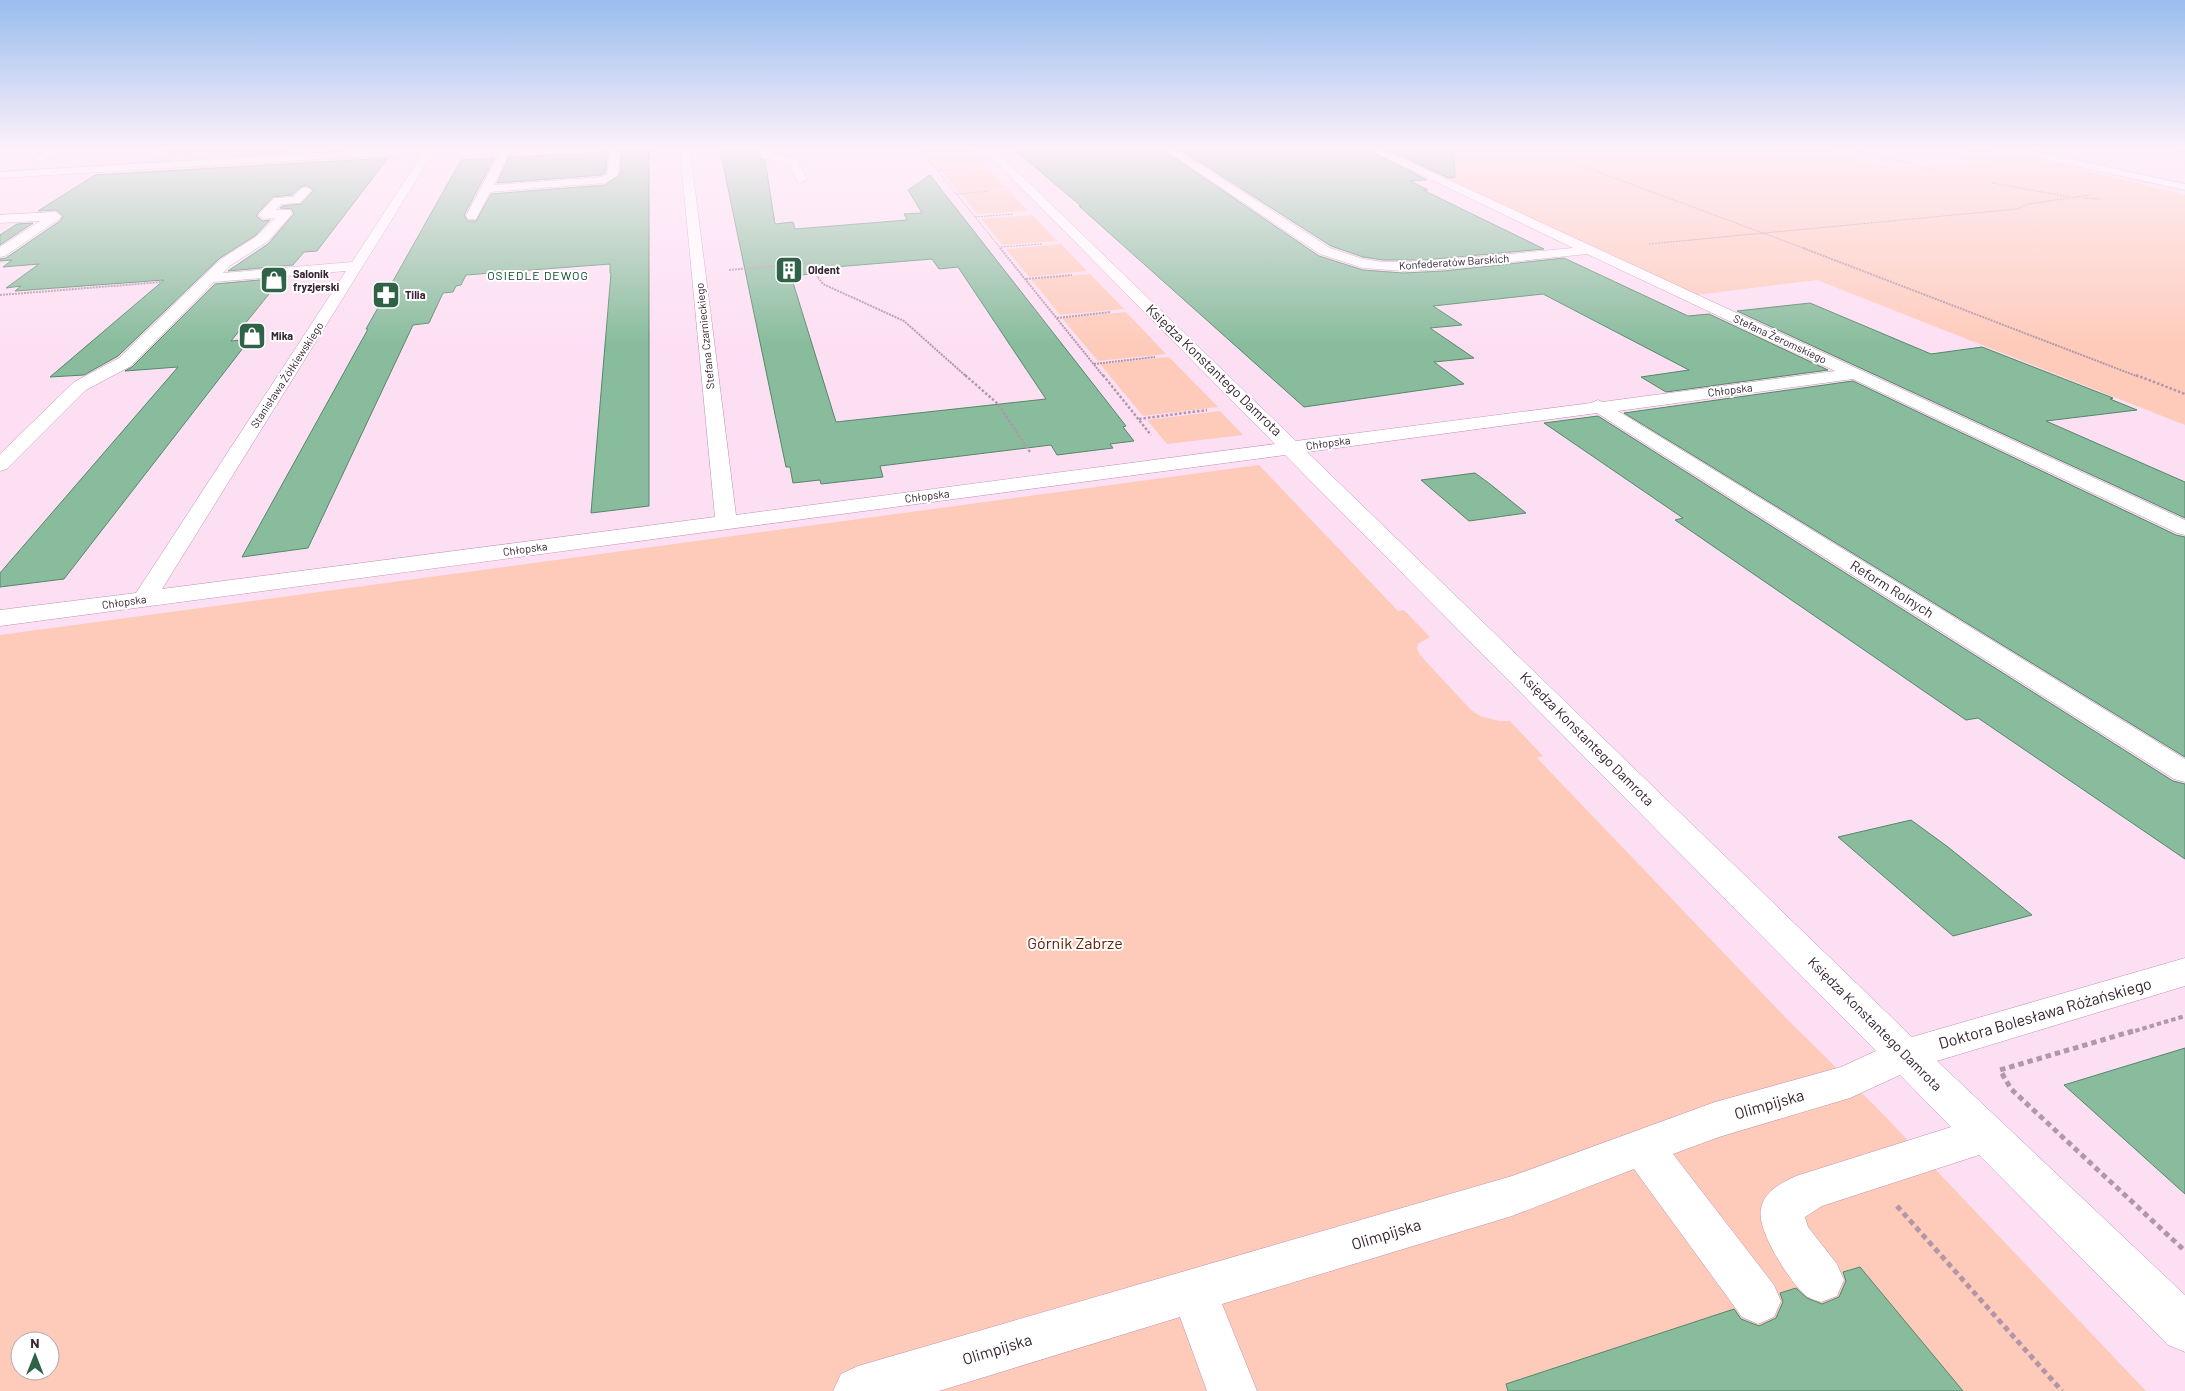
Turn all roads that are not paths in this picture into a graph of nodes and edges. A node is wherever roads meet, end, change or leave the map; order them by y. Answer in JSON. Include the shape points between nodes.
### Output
{"nodes":[{"id":1,"x":284,"y":215,"type":"edge"},
{"id":2,"x":389,"y":215,"type":"edge"},
{"id":3,"x":692,"y":215,"type":"edge"},
{"id":4,"x":1055,"y":215,"type":"edge"},
{"id":5,"x":1270,"y":215,"type":"edge"},
{"id":6,"x":1514,"y":215,"type":"edge"},
{"id":7,"x":0,"y":219,"type":"edge"},
{"id":8,"x":1589,"y":250,"type":"junction"},
{"id":9,"x":0,"y":253,"type":"edge"},
{"id":10,"x":357,"y":266,"type":"junction"},
{"id":11,"x":212,"y":278,"type":"junction"},
{"id":12,"x":1854,"y":374,"type":"junction"},
{"id":13,"x":1598,"y":406,"type":"junction"},
{"id":14,"x":1292,"y":448,"type":"junction"},
{"id":15,"x":0,"y":465,"type":"edge"},
{"id":16,"x":726,"y":522,"type":"junction"},
{"id":17,"x":2185,"y":528,"type":"edge"},
{"id":18,"x":144,"y":599,"type":"junction"},
{"id":19,"x":0,"y":618,"type":"edge"},
{"id":20,"x":2185,"y":772,"type":"edge"},
{"id":21,"x":2185,"y":972,"type":"edge"},
{"id":22,"x":1906,"y":1055,"type":"junction"},
{"id":23,"x":1987,"y":1134,"type":"junction"},
{"id":24,"x":1642,"y":1147,"type":"junction"},
{"id":25,"x":1820,"y":1280,"type":"dead end"},
{"id":26,"x":1194,"y":1291,"type":"junction"},
{"id":27,"x":1758,"y":1301,"type":"dead end"},
{"id":28,"x":2185,"y":1328,"type":"edge"},
{"id":29,"x":858,"y":1391,"type":"edge"},
{"id":30,"x":1232,"y":1391,"type":"edge"}],
"edges":[{"from":1,"to":11,"type":"street","via":[[262,239],[226,262]]},
{"from":2,"to":10,"type":"street","name":"Stanisława Żółkiewskiego"},
{"from":3,"to":16,"type":"street","name":"Stefana Czarnieckiego"},
{"from":4,"to":14,"type":"street","name":"Księdza Konstantego Damrota"},
{"from":5,"to":8,"type":"street","name":"Konfederatów Barskich","via":[[1341,259],[1389,267]]},
{"from":6,"to":8,"type":"street","name":"Stefana Żeromskiego"},
{"from":7,"to":9,"type":"street","via":[[55,216]]},
{"from":8,"to":12,"type":"street","name":"Stefana Żeromskiego"},
{"from":10,"to":11,"type":"street"},
{"from":10,"to":18,"type":"street","name":"Stanisława Żółkiewskiego"},
{"from":11,"to":15,"type":"street","via":[[126,362],[80,386]]},
{"from":12,"to":13,"type":"street","name":"Chłopska"},
{"from":12,"to":17,"type":"street","name":"Stefana Żeromskiego"},
{"from":13,"to":14,"type":"street","name":"Chłopska"},
{"from":13,"to":20,"type":"street","name":"Reform Rolnych"},
{"from":14,"to":16,"type":"street","name":"Chłopska"},
{"from":14,"to":22,"type":"street","name":"Księdza Konstantego Damrota"},
{"from":16,"to":18,"type":"street","name":"Chłopska"},
{"from":18,"to":19,"type":"street","name":"Chłopska"},
{"from":21,"to":22,"type":"street","name":"Doktora Bolesława Różańskiego"},
{"from":22,"to":23,"type":"street","name":"Księdza Konstantego Damrota"},
{"from":22,"to":24,"type":"street","name":"Olimpijska","via":[[1850,1081],[1715,1120]]},
{"from":23,"to":25,"type":"street","via":[[1812,1190],[1792,1200],[1782,1210],[1785,1230]]},
{"from":23,"to":28,"type":"street","name":"Księdza Konstantego Damrota"},
{"from":24,"to":26,"type":"street","name":"Olimpijska","via":[[1512,1196]]},
{"from":24,"to":27,"type":"street"},
{"from":26,"to":29,"type":"street","name":"Olimpijska"},
{"from":26,"to":30,"type":"street"}]}
